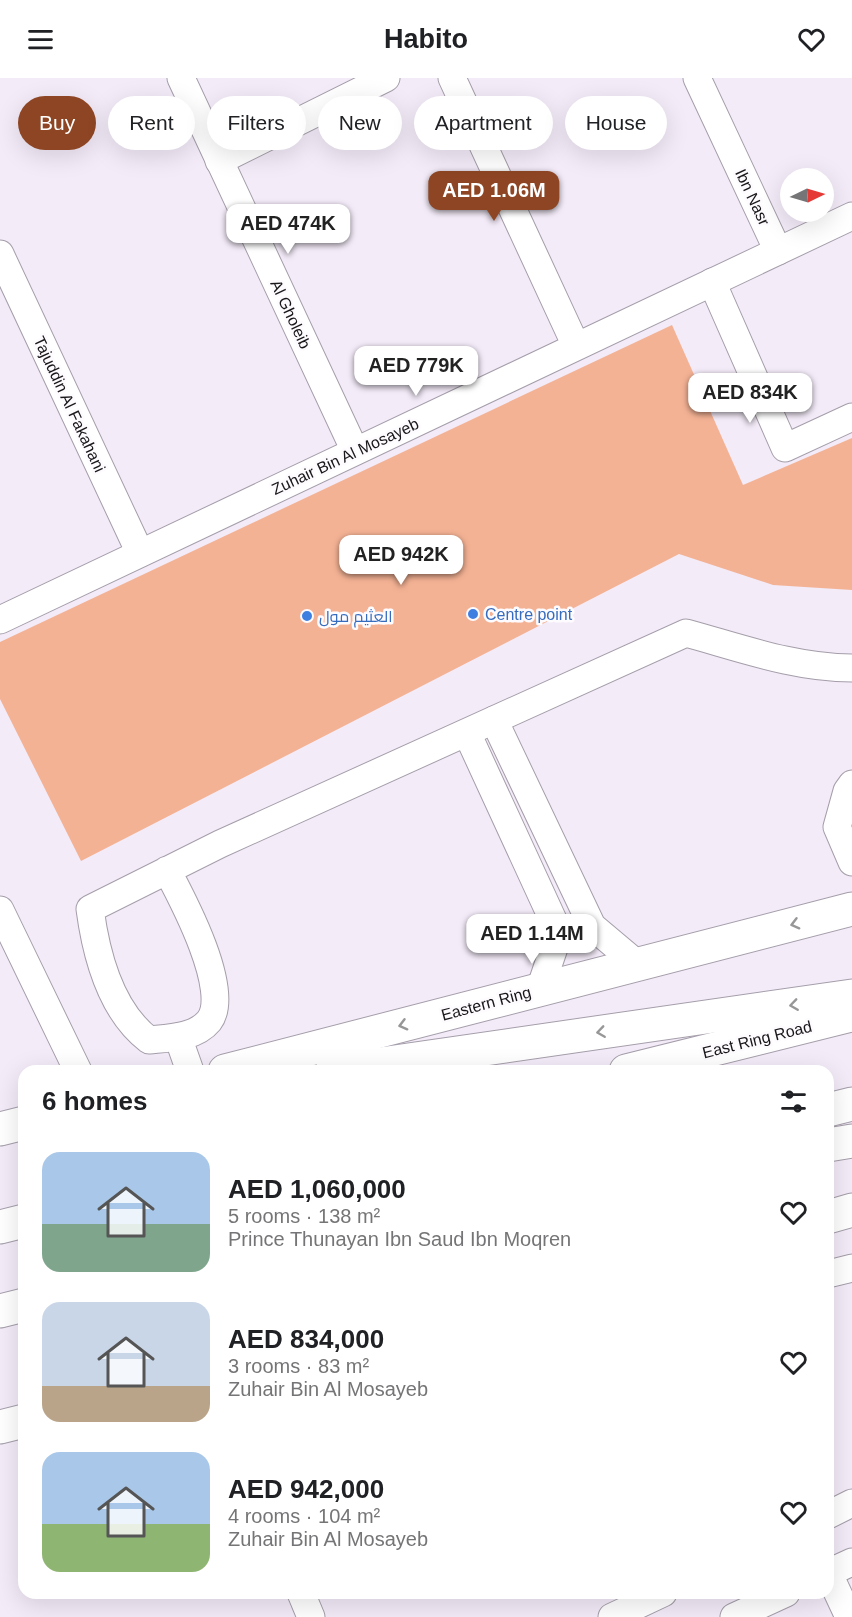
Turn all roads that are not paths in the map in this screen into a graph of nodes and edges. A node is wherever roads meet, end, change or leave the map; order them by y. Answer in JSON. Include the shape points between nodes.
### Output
{"nodes":[{"id":1,"x":181,"y":78,"type":"edge"},
{"id":2,"x":386,"y":78,"type":"edge"},
{"id":3,"x":452,"y":78,"type":"edge"},
{"id":4,"x":697,"y":78,"type":"edge"},
{"id":5,"x":219,"y":161,"type":"junction"},
{"id":6,"x":852,"y":216,"type":"edge"},
{"id":7,"x":778,"y":251,"type":"junction"},
{"id":8,"x":1,"y":261,"type":"edge"},
{"id":9,"x":712,"y":282,"type":"junction"},
{"id":10,"x":576,"y":346,"type":"junction"},
{"id":11,"x":852,"y":417,"type":"edge"},
{"id":12,"x":355,"y":452,"type":"junction"},
{"id":13,"x":140,"y":553,"type":"junction"},
{"id":14,"x":0,"y":620,"type":"edge"},
{"id":15,"x":852,"y":668,"type":"edge"},
{"id":16,"x":495,"y":720,"type":"junction"},
{"id":17,"x":467,"y":733,"type":"junction"},
{"id":18,"x":852,"y":784,"type":"edge"},
{"id":19,"x":852,"y":862,"type":"edge"},
{"id":20,"x":167,"y":870,"type":"junction"},
{"id":21,"x":0,"y":909,"type":"edge"},
{"id":22,"x":852,"y":909,"type":"edge"},
{"id":23,"x":636,"y":963,"type":"junction"},
{"id":24,"x":540,"y":989,"type":"junction"},
{"id":25,"x":852,"y":996,"type":"edge"},
{"id":26,"x":852,"y":1015,"type":"edge"},
{"id":27,"x":178,"y":1037,"type":"junction"},
{"id":28,"x":75,"y":1065,"type":"edge"},
{"id":29,"x":188,"y":1065,"type":"edge"},
{"id":30,"x":248,"y":1065,"type":"edge"},
{"id":31,"x":374,"y":1065,"type":"edge"},
{"id":32,"x":651,"y":1065,"type":"edge"},
{"id":33,"x":852,"y":1104,"type":"edge"},
{"id":34,"x":834,"y":1108,"type":"edge"},
{"id":35,"x":18,"y":1124,"type":"edge"},
{"id":36,"x":0,"y":1129,"type":"edge"},
{"id":37,"x":852,"y":1141,"type":"edge"},
{"id":38,"x":834,"y":1144,"type":"edge"},
{"id":39,"x":852,"y":1210,"type":"edge"},
{"id":40,"x":834,"y":1215,"type":"edge"},
{"id":41,"x":18,"y":1222,"type":"edge"},
{"id":42,"x":0,"y":1227,"type":"edge"},
{"id":43,"x":852,"y":1268,"type":"edge"},
{"id":44,"x":834,"y":1272,"type":"edge"},
{"id":45,"x":18,"y":1306,"type":"edge"},
{"id":46,"x":0,"y":1311,"type":"edge"},
{"id":47,"x":18,"y":1422,"type":"edge"},
{"id":48,"x":0,"y":1427,"type":"edge"},
{"id":49,"x":852,"y":1503,"type":"edge"},
{"id":50,"x":834,"y":1512,"type":"edge"},
{"id":51,"x":852,"y":1562,"type":"edge"},
{"id":52,"x":834,"y":1570,"type":"edge"},
{"id":53,"x":834,"y":1585,"type":"edge"},
{"id":54,"x":304,"y":1599,"type":"edge"},
{"id":55,"x":650,"y":1599,"type":"edge"},
{"id":56,"x":773,"y":1599,"type":"edge"},
{"id":57,"x":311,"y":1617,"type":"edge"},
{"id":58,"x":612,"y":1617,"type":"edge"},
{"id":59,"x":734,"y":1617,"type":"edge"},
{"id":60,"x":849,"y":1617,"type":"edge"}],
"edges":[{"from":1,"to":5,"type":"street","name":"Al Gholeib"},
{"from":2,"to":5,"type":"street"},
{"from":3,"to":10,"type":"street"},
{"from":4,"to":7,"type":"street","name":"Ibn Nasr"},
{"from":5,"to":12,"type":"street","name":"Al Gholeib"},
{"from":6,"to":7,"type":"street","name":"Zuhair Bin Al Mosayeb"},
{"from":7,"to":9,"type":"street","name":"Zuhair Bin Al Mosayeb"},
{"from":8,"to":13,"type":"street","name":"Tajuddin Al Fakahani"},
{"from":9,"to":10,"type":"street","name":"Zuhair Bin Al Mosayeb"},
{"from":9,"to":11,"type":"street","via":[[785,448]]},
{"from":10,"to":12,"type":"street","name":"Zuhair Bin Al Mosayeb"},
{"from":12,"to":13,"type":"street","name":"Zuhair Bin Al Mosayeb"},
{"from":13,"to":14,"type":"street","name":"Zuhair Bin Al Mosayeb"},
{"from":15,"to":16,"type":"street","via":[[828,668],[766,656],[686,633]]},
{"from":16,"to":17,"type":"street"},
{"from":16,"to":23,"type":"street","via":[[592,926]]},
{"from":17,"to":20,"type":"street"},
{"from":17,"to":24,"type":"street","via":[[560,933]]},
{"from":18,"to":19,"type":"street","via":[[837,827]]},
{"from":20,"to":27,"type":"street","via":[[197,928],[215,992],[216,1008],[208,1022]]},
{"from":20,"to":27,"type":"street","via":[[90,909],[103,967],[119,1005],[148,1040]]},
{"from":21,"to":28,"type":"street"},
{"from":22,"to":23,"type":"main road","name":"Eastern Ring","one_way":true},
{"from":23,"to":24,"type":"main road","name":"Eastern Ring"},
{"from":24,"to":30,"type":"main road","name":"Eastern Ring","one_way":true},
{"from":25,"to":31,"type":"main road","one_way":true},
{"from":26,"to":32,"type":"main road","name":"East Ring Road"},
{"from":27,"to":29,"type":"street"},
{"from":33,"to":34,"type":"main road"},
{"from":35,"to":36,"type":"main road"},
{"from":37,"to":38,"type":"main road"},
{"from":39,"to":40,"type":"main road"},
{"from":41,"to":42,"type":"main road"},
{"from":43,"to":44,"type":"street"},
{"from":45,"to":46,"type":"main road"},
{"from":47,"to":48,"type":"main road"},
{"from":49,"to":50,"type":"street"},
{"from":51,"to":52,"type":"street"},
{"from":53,"to":60,"type":"street"},
{"from":54,"to":57,"type":"street"},
{"from":55,"to":58,"type":"street"},
{"from":56,"to":59,"type":"street"}]}
